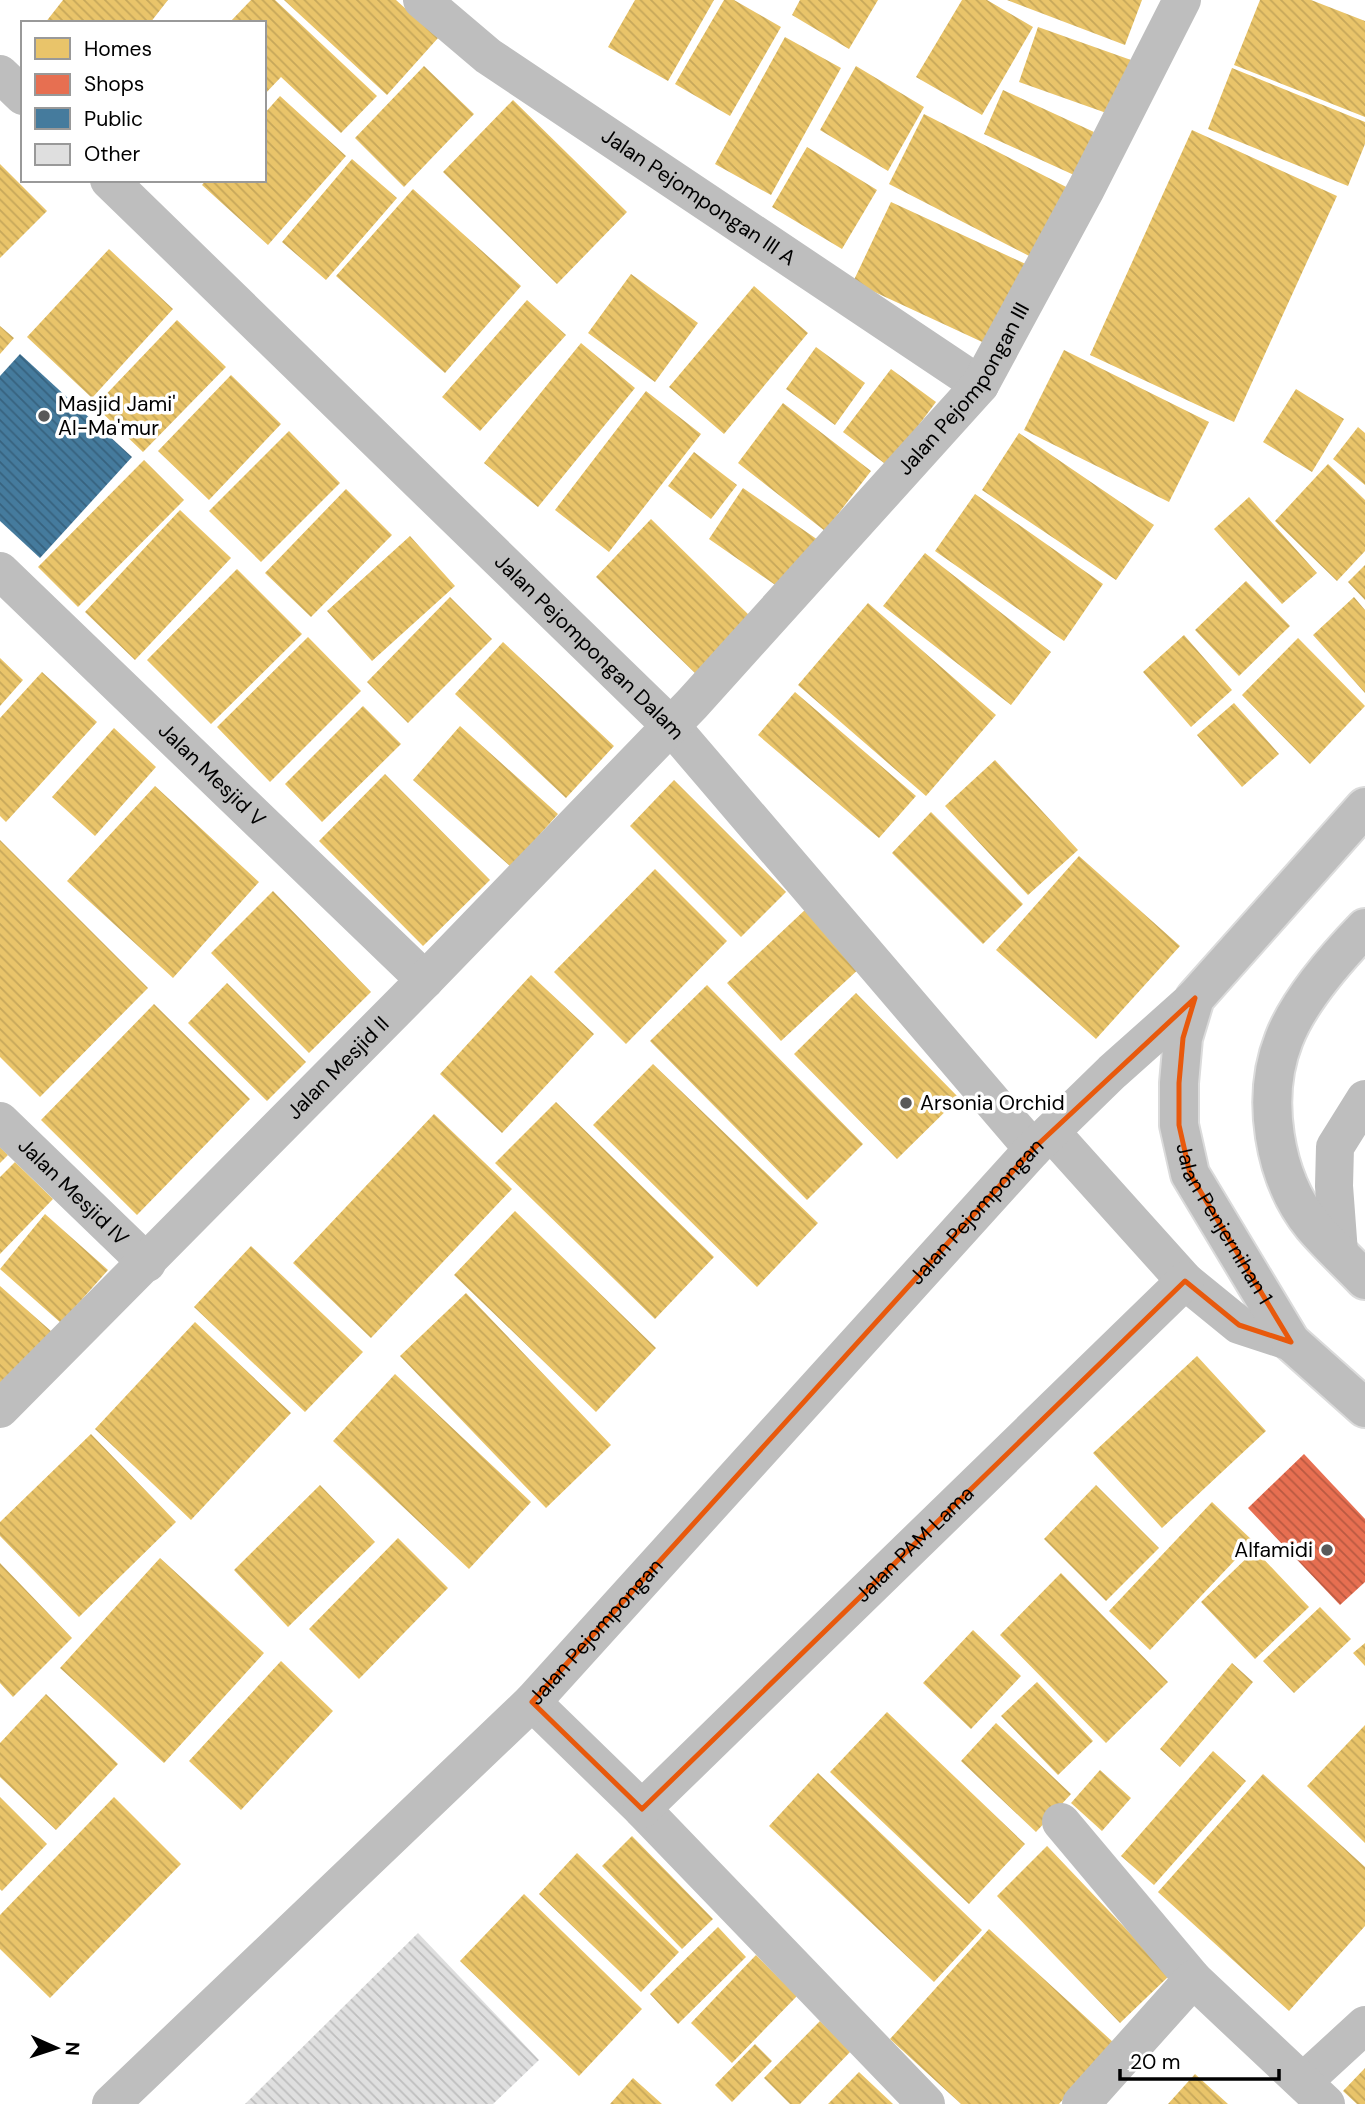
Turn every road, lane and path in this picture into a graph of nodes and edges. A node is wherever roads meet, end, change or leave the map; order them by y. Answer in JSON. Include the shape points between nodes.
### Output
{"nodes":[{"id":1,"x":422,"y":0,"type":"edge"},
{"id":2,"x":1182,"y":0,"type":"edge"},
{"id":3,"x":0,"y":74,"type":"edge"},
{"id":4,"x":21,"y":94,"type":"edge"},
{"id":5,"x":111,"y":182,"type":"edge"},
{"id":6,"x":980,"y":385,"type":"junction"},
{"id":7,"x":0,"y":570,"type":"edge"},
{"id":8,"x":671,"y":726,"type":"junction"},
{"id":9,"x":1365,"y":807,"type":"edge"},
{"id":10,"x":1365,"y":928,"type":"edge"},
{"id":11,"x":425,"y":980,"type":"junction"},
{"id":12,"x":1195,"y":998,"type":"junction"},
{"id":13,"x":1365,"y":1099,"type":"edge"},
{"id":14,"x":0,"y":1121,"type":"edge"},
{"id":15,"x":1042,"y":1141,"type":"junction"},
{"id":16,"x":147,"y":1263,"type":"junction"},
{"id":17,"x":1352,"y":1266,"type":"edge"},
{"id":18,"x":1185,"y":1281,"type":"junction"},
{"id":19,"x":1291,"y":1342,"type":"junction"},
{"id":20,"x":1365,"y":1408,"type":"edge"},
{"id":21,"x":0,"y":1409,"type":"edge"},
{"id":22,"x":532,"y":1702,"type":"junction"},
{"id":23,"x":642,"y":1808,"type":"junction"},
{"id":24,"x":1061,"y":1822,"type":"dead end"},
{"id":25,"x":1193,"y":1979,"type":"junction"},
{"id":26,"x":1365,"y":2025,"type":"edge"},
{"id":27,"x":1315,"y":2093,"type":"edge"},
{"id":28,"x":111,"y":2104,"type":"edge"},
{"id":29,"x":926,"y":2104,"type":"edge"},
{"id":30,"x":1081,"y":2104,"type":"edge"}],
"edges":[{"from":1,"to":6,"type":"street","name":"Jalan Pejompongan III A","via":[[488,56]]},
{"from":2,"to":6,"type":"street","name":"Jalan Pejompongan III"},
{"from":3,"to":4,"type":"street"},
{"from":5,"to":8,"type":"street","name":"Jalan Pejompongan Dalam"},
{"from":6,"to":8,"type":"street","name":"Jalan Pejompongan III"},
{"from":7,"to":11,"type":"street","name":"Jalan Mesjid V"},
{"from":8,"to":11,"type":"street","name":"Jalan Mesjid II"},
{"from":8,"to":15,"type":"street","name":"Jalan Pejompongan Dalam"},
{"from":9,"to":12,"type":"street","name":"Jalan Pejompongan"},
{"from":10,"to":17,"type":"street","via":[[1312,990],[1284,1039],[1273,1089],[1275,1141],[1289,1184],[1312,1225]]},
{"from":11,"to":16,"type":"street","name":"Jalan Mesjid II"},
{"from":12,"to":15,"type":"street","name":"Jalan Pejompongan"},
{"from":12,"to":19,"type":"street","name":"Jalan Penjernihan 1","via":[[1183,1038],[1179,1083],[1179,1125],[1190,1174]]},
{"from":13,"to":17,"type":"street","via":[[1335,1147],[1334,1186]]},
{"from":14,"to":16,"type":"street","name":"Jalan Mesjid IV"},
{"from":15,"to":18,"type":"street","name":"Jalan Pejompongan"},
{"from":15,"to":22,"type":"street","name":"Jalan Pejompongan"},
{"from":16,"to":21,"type":"street","name":"Jalan Mesjid II"},
{"from":18,"to":19,"type":"street","name":"Jalan Pejompongan","via":[[1239,1325]]},
{"from":18,"to":23,"type":"street","name":"Jalan PAM Lama"},
{"from":19,"to":20,"type":"street","name":"Jalan Penjernihan 1"},
{"from":22,"to":23,"type":"street"},
{"from":22,"to":28,"type":"street","name":"Jalan Pejompongan"},
{"from":23,"to":29,"type":"street"},
{"from":24,"to":25,"type":"street"},
{"from":25,"to":27,"type":"street"},
{"from":25,"to":30,"type":"street"},
{"from":26,"to":27,"type":"street"}]}
